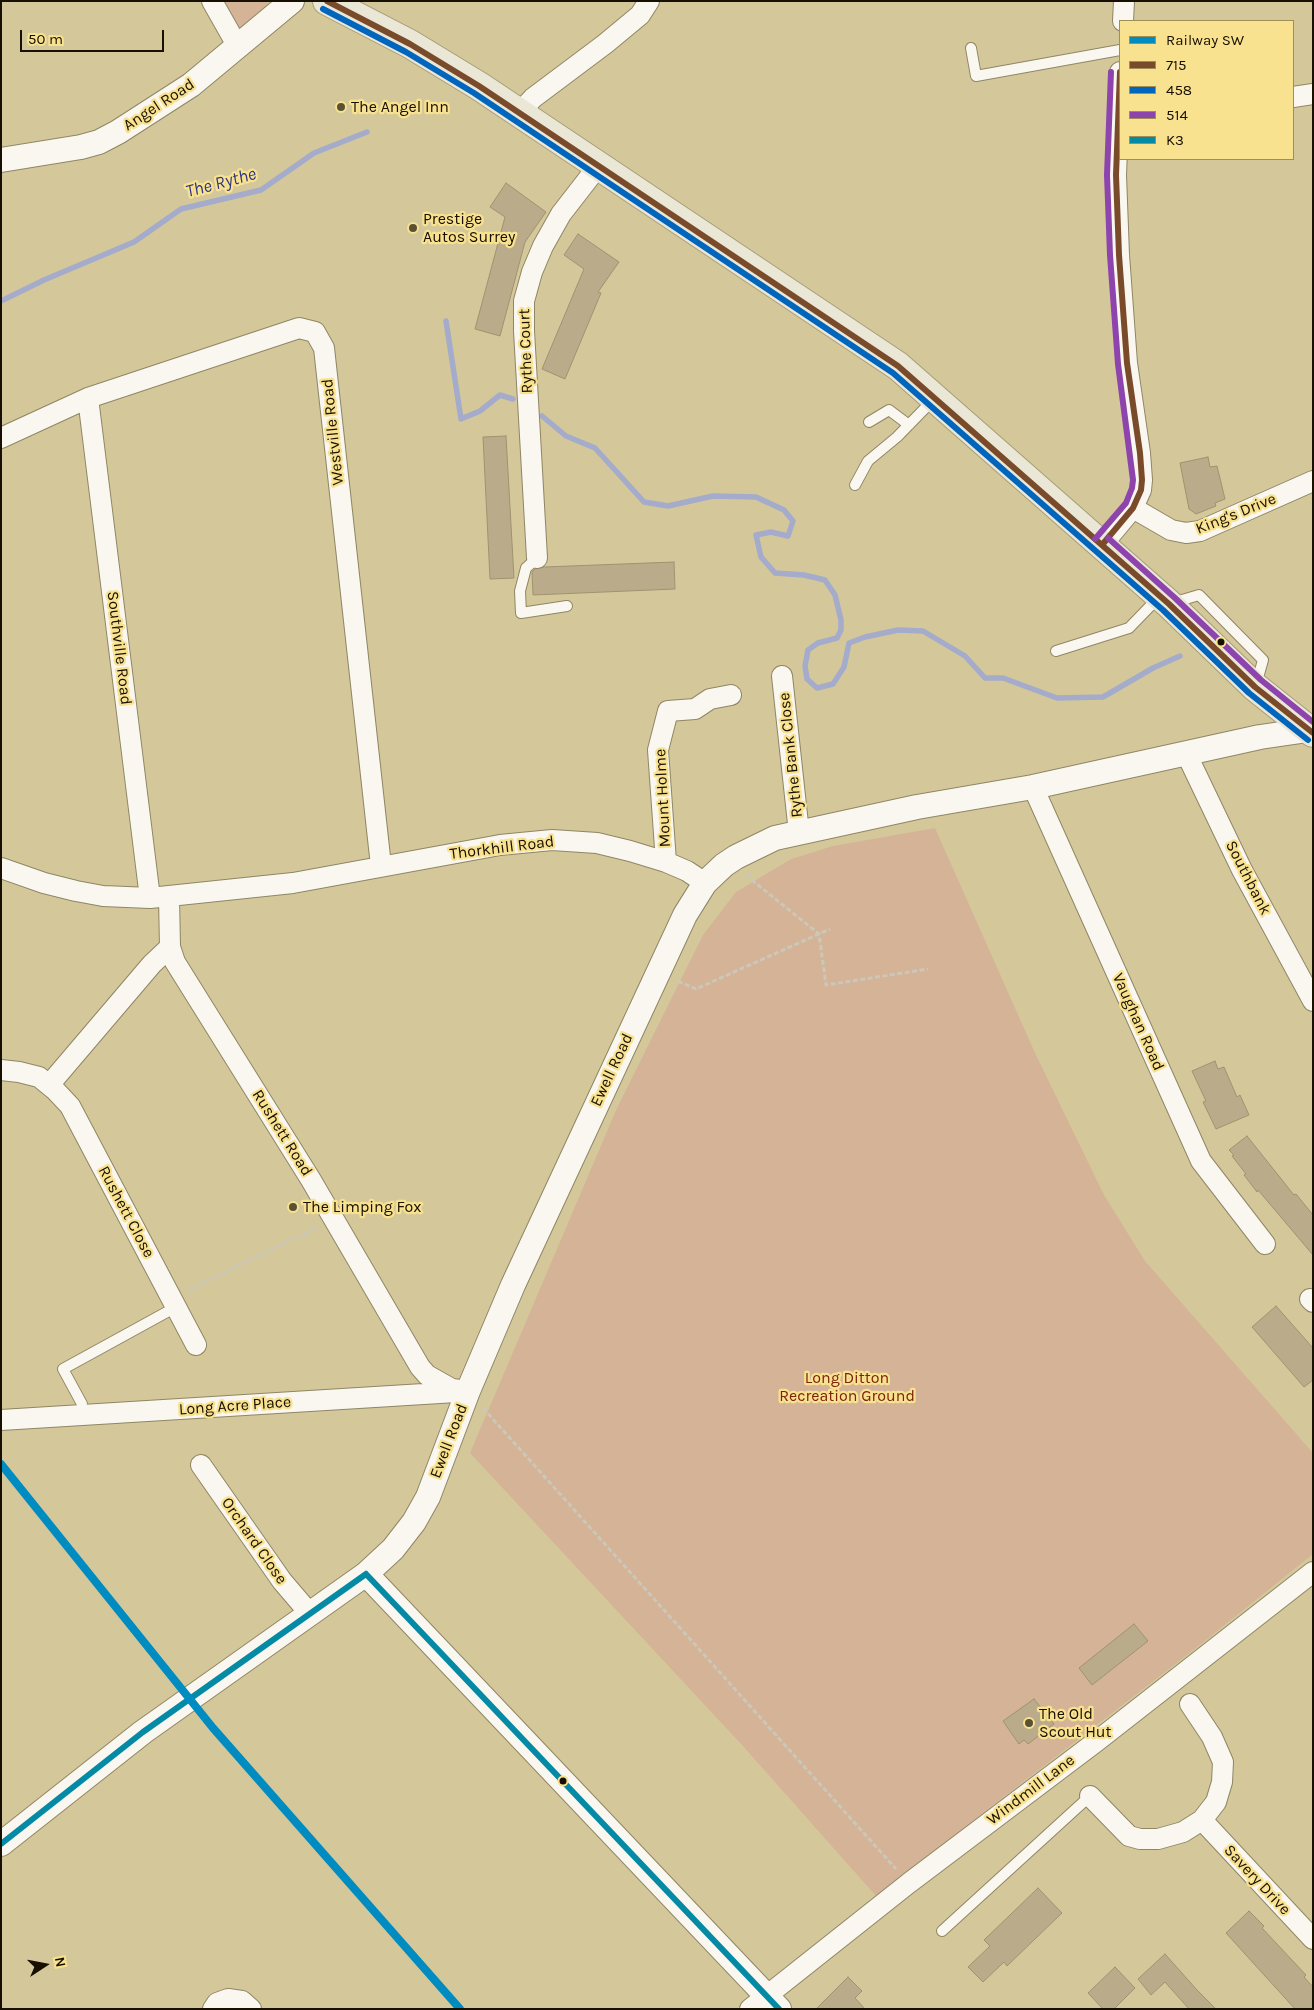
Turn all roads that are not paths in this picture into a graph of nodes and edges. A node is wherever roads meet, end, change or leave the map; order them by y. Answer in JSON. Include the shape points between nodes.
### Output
{"nodes":[{"id":1,"x":212,"y":1,"type":"edge"},
{"id":2,"x":292,"y":1,"type":"edge"},
{"id":3,"x":327,"y":1,"type":"edge"},
{"id":4,"x":649,"y":1,"type":"edge"},
{"id":5,"x":1124,"y":1,"type":"edge"},
{"id":6,"x":1123,"y":20,"type":"edge"},
{"id":7,"x":238,"y":47,"type":"junction"},
{"id":8,"x":971,"y":48,"type":"dead end"},
{"id":9,"x":1119,"y":50,"type":"edge"},
{"id":10,"x":1313,"y":94,"type":"edge"},
{"id":11,"x":1294,"y":97,"type":"edge"},
{"id":12,"x":518,"y":114,"type":"junction"},
{"id":13,"x":1119,"y":119,"type":"edge"},
{"id":14,"x":1,"y":160,"type":"edge"},
{"id":15,"x":600,"y":165,"type":"junction"},
{"id":16,"x":88,"y":398,"type":"junction"},
{"id":17,"x":935,"y":398,"type":"junction"},
{"id":18,"x":869,"y":422,"type":"dead end"},
{"id":19,"x":909,"y":425,"type":"junction"},
{"id":20,"x":1,"y":438,"type":"edge"},
{"id":21,"x":1313,"y":481,"type":"edge"},
{"id":22,"x":855,"y":485,"type":"dead end"},
{"id":23,"x":1133,"y":508,"type":"junction"},
{"id":24,"x":1102,"y":545,"type":"junction"},
{"id":25,"x":537,"y":558,"type":"joint"},
{"id":26,"x":1164,"y":600,"type":"junction"},
{"id":27,"x":567,"y":606,"type":"dead end"},
{"id":28,"x":1056,"y":651,"type":"dead end"},
{"id":29,"x":782,"y":676,"type":"dead end"},
{"id":30,"x":731,"y":694,"type":"dead end"},
{"id":31,"x":1311,"y":730,"type":"edge"},
{"id":32,"x":1186,"y":753,"type":"junction"},
{"id":33,"x":1033,"y":787,"type":"junction"},
{"id":34,"x":799,"y":833,"type":"junction"},
{"id":35,"x":666,"y":862,"type":"junction"},
{"id":36,"x":380,"y":866,"type":"junction"},
{"id":37,"x":1,"y":868,"type":"edge"},
{"id":38,"x":705,"y":883,"type":"junction"},
{"id":39,"x":160,"y":898,"type":"junction"},
{"id":40,"x":170,"y":947,"type":"junction"},
{"id":41,"x":1313,"y":1001,"type":"edge"},
{"id":42,"x":1,"y":1070,"type":"edge"},
{"id":43,"x":49,"y":1085,"type":"junction"},
{"id":44,"x":1265,"y":1244,"type":"dead end"},
{"id":45,"x":173,"y":1302,"type":"junction"},
{"id":46,"x":196,"y":1345,"type":"dead end"},
{"id":47,"x":468,"y":1391,"type":"junction"},
{"id":48,"x":82,"y":1404,"type":"dead end"},
{"id":49,"x":1,"y":1420,"type":"edge"},
{"id":50,"x":200,"y":1465,"type":"dead end"},
{"id":51,"x":1313,"y":1572,"type":"edge"},
{"id":52,"x":366,"y":1574,"type":"junction"},
{"id":53,"x":311,"y":1615,"type":"junction"},
{"id":54,"x":1190,"y":1704,"type":"dead end"},
{"id":55,"x":1090,"y":1796,"type":"joint"},
{"id":56,"x":1202,"y":1820,"type":"junction"},
{"id":57,"x":1,"y":1844,"type":"edge"},
{"id":58,"x":942,"y":1931,"type":"dead end"},
{"id":59,"x":1313,"y":1939,"type":"edge"},
{"id":60,"x":765,"y":2004,"type":"edge"},
{"id":61,"x":213,"y":2009,"type":"edge"},
{"id":62,"x":251,"y":2009,"type":"edge"}],
"edges":[{"from":1,"to":7,"type":"street"},
{"from":2,"to":7,"type":"street","name":"Angel Road"},
{"from":3,"to":12,"type":"main road","via":[[410,44]]},
{"from":4,"to":12,"type":"street","via":[[640,15]]},
{"from":5,"to":6,"type":"street"},
{"from":7,"to":14,"type":"street","name":"Angel Road","via":[[191,85],[99,142]]},
{"from":8,"to":9,"type":"lane","via":[[976,76]]},
{"from":10,"to":11,"type":"street"},
{"from":12,"to":15,"type":"main road"},
{"from":13,"to":23,"type":"street","via":[[1116,175],[1123,320],[1142,480]]},
{"from":15,"to":17,"type":"main road","via":[[898,366]]},
{"from":15,"to":25,"type":"street","name":"Rythe Court","via":[[561,214],[543,246],[524,300]]},
{"from":16,"to":20,"type":"street","name":"Westville Road"},
{"from":16,"to":36,"type":"street","name":"Westville Road","via":[[299,328],[315,332],[324,348]]},
{"from":16,"to":39,"type":"street","name":"Southville Road"},
{"from":17,"to":19,"type":"lane"},
{"from":17,"to":24,"type":"main road"},
{"from":18,"to":19,"type":"lane","via":[[889,410]]},
{"from":19,"to":22,"type":"lane","via":[[868,461]]},
{"from":21,"to":23,"type":"street","name":"King's Drive","via":[[1200,531],[1171,530]]},
{"from":23,"to":24,"type":"street"},
{"from":24,"to":26,"type":"main road"},
{"from":25,"to":27,"type":"lane","via":[[526,568],[520,591],[521,613]]},
{"from":26,"to":28,"type":"lane","via":[[1129,628]]},
{"from":26,"to":31,"type":"main road","via":[[1255,687]]},
{"from":29,"to":34,"type":"street","name":"Rythe Bank Close"},
{"from":30,"to":35,"type":"street","name":"Mount Holme","via":[[710,699],[695,709],[668,711],[658,750]]},
{"from":31,"to":32,"type":"street"},
{"from":32,"to":33,"type":"street"},
{"from":32,"to":41,"type":"street","name":"Southbank","via":[[1242,870]]},
{"from":33,"to":34,"type":"street","via":[[917,807]]},
{"from":33,"to":44,"type":"street","name":"Vaughan Road","via":[[1201,1161]]},
{"from":34,"to":38,"type":"street","via":[[775,838],[736,857]]},
{"from":35,"to":36,"type":"street","name":"Thorkhill Road","via":[[597,843],[552,840],[500,845]]},
{"from":35,"to":38,"type":"street","name":"Thorkhill Road"},
{"from":36,"to":39,"type":"street","name":"Thorkhill Road","via":[[293,883]]},
{"from":37,"to":39,"type":"street","name":"Thorkhill Road","via":[[76,891],[103,896]]},
{"from":38,"to":47,"type":"street","name":"Ewell Road","via":[[685,915],[658,972],[513,1285]]},
{"from":39,"to":40,"type":"street","name":"Rushett Road"},
{"from":40,"to":43,"type":"street"},
{"from":40,"to":47,"type":"street","name":"Rushett Road","via":[[175,962],[334,1219],[420,1366],[428,1375],[452,1389]]},
{"from":42,"to":43,"type":"street","name":"Rushett Close","via":[[39,1077]]},
{"from":43,"to":45,"type":"street","name":"Rushett Close","via":[[70,1106]]},
{"from":45,"to":46,"type":"street","name":"Rushett Close"},
{"from":45,"to":48,"type":"lane","via":[[63,1369]]},
{"from":47,"to":49,"type":"street","name":"Long Acre Place"},
{"from":47,"to":52,"type":"street","name":"Ewell Road","via":[[428,1497],[393,1549]]},
{"from":50,"to":53,"type":"street","name":"Orchard Close","via":[[282,1581]]},
{"from":51,"to":60,"type":"street","name":"Windmill Lane","via":[[909,1883]]},
{"from":52,"to":53,"type":"street","name":"Ewell Road"},
{"from":52,"to":60,"type":"street"},
{"from":53,"to":57,"type":"street","name":"Ewell Road","via":[[143,1732]]},
{"from":54,"to":56,"type":"street","via":[[1212,1737],[1223,1762],[1216,1802]]},
{"from":55,"to":56,"type":"street","via":[[1129,1836],[1140,1839],[1158,1839],[1183,1832]]},
{"from":55,"to":58,"type":"lane"},
{"from":56,"to":59,"type":"street","name":"Savery Drive"},
{"from":61,"to":62,"type":"street","via":[[217,2003],[228,1999],[242,2001]]}]}
